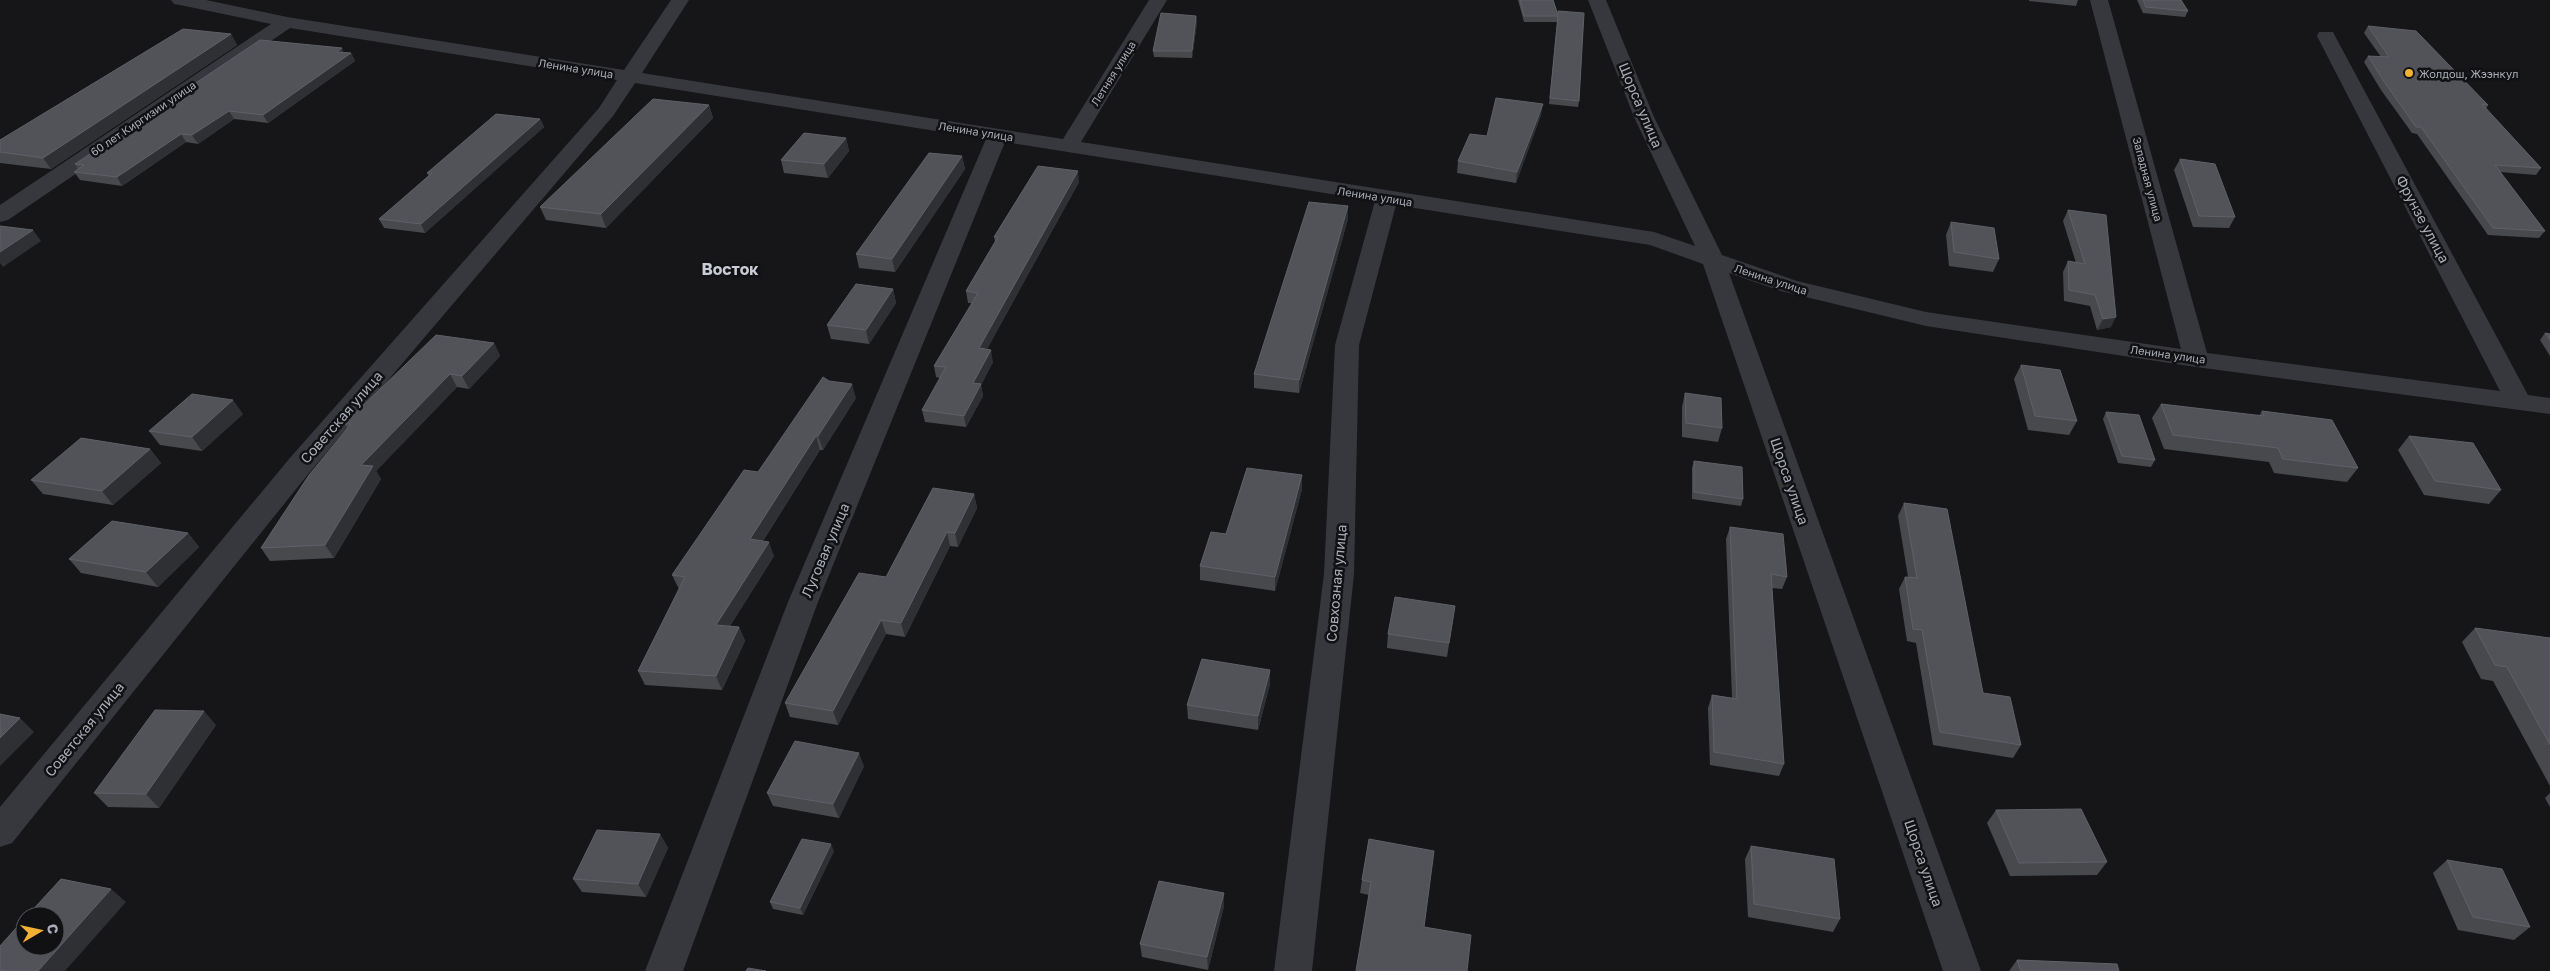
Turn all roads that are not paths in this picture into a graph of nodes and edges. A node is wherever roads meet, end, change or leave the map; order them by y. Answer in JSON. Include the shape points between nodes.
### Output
{"nodes":[{"id":1,"x":680,"y":0,"type":"edge"},
{"id":2,"x":1158,"y":0,"type":"edge"},
{"id":3,"x":1596,"y":0,"type":"edge"},
{"id":4,"x":2099,"y":0,"type":"edge"},
{"id":5,"x":192,"y":1,"type":"edge"},
{"id":6,"x":287,"y":22,"type":"junction"},
{"id":7,"x":2326,"y":36,"type":"dead end"},
{"id":8,"x":628,"y":76,"type":"junction"},
{"id":9,"x":998,"y":135,"type":"junction"},
{"id":10,"x":1068,"y":147,"type":"junction"},
{"id":11,"x":1387,"y":198,"type":"junction"},
{"id":12,"x":0,"y":215,"type":"edge"},
{"id":13,"x":1713,"y":260,"type":"junction"},
{"id":14,"x":2196,"y":359,"type":"junction"},
{"id":15,"x":2519,"y":402,"type":"junction"},
{"id":16,"x":2550,"y":406,"type":"edge"},
{"id":17,"x":0,"y":832,"type":"edge"},
{"id":18,"x":664,"y":971,"type":"edge"},
{"id":19,"x":1293,"y":971,"type":"edge"},
{"id":20,"x":1962,"y":971,"type":"edge"}],
"edges":[{"from":1,"to":8,"type":"street","name":"Советская улица"},
{"from":2,"to":10,"type":"street","name":"Летняя улица"},
{"from":3,"to":13,"type":"street","name":"Щорса улица","via":[[1644,117]]},
{"from":4,"to":14,"type":"street","name":"Западная улица"},
{"from":5,"to":6,"type":"street","name":"Ленина улица"},
{"from":6,"to":8,"type":"street","name":"Ленина улица"},
{"from":6,"to":12,"type":"street","name":"60 лет Киргизии улица"},
{"from":7,"to":15,"type":"street","name":"Фрунзе улица"},
{"from":8,"to":9,"type":"street","name":"Ленина улица"},
{"from":8,"to":17,"type":"street","name":"Советская улица","via":[[606,112],[298,466]]},
{"from":9,"to":10,"type":"street","name":"Ленина улица"},
{"from":9,"to":18,"type":"street","name":"Луговая улица","via":[[803,602]]},
{"from":10,"to":11,"type":"street","name":"Ленина улица"},
{"from":11,"to":13,"type":"street","name":"Ленина улица","via":[[1654,239]]},
{"from":11,"to":19,"type":"street","name":"Совхозная улица","via":[[1347,345],[1339,574]]},
{"from":13,"to":14,"type":"street","name":"Ленина улица","via":[[1789,286],[1926,319]]},
{"from":13,"to":20,"type":"street","name":"Щорса улица"},
{"from":14,"to":15,"type":"street","name":"Ленина улица"},
{"from":15,"to":16,"type":"street","name":"Ленина улица"}]}
